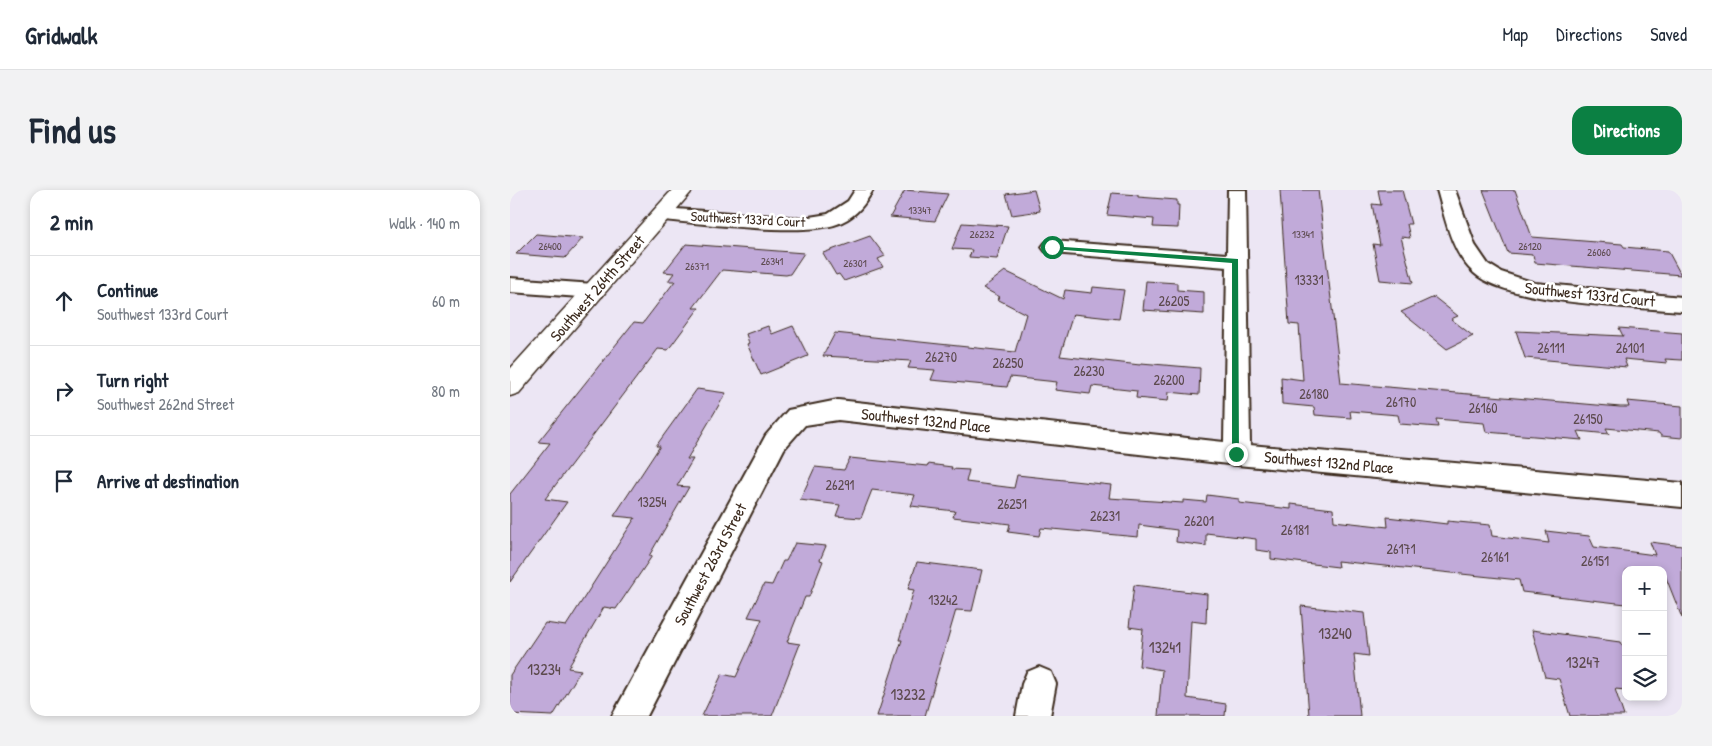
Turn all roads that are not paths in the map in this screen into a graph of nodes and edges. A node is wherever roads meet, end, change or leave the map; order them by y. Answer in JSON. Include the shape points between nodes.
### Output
{"nodes":[{"id":1,"x":683,"y":190,"type":"edge"},
{"id":2,"x":864,"y":190,"type":"edge"},
{"id":3,"x":1237,"y":190,"type":"edge"},
{"id":4,"x":1446,"y":190,"type":"edge"},
{"id":5,"x":662,"y":214,"type":"junction"},
{"id":6,"x":1052,"y":247,"type":"dead end"},
{"id":7,"x":1235,"y":261,"type":"junction"},
{"id":8,"x":510,"y":285,"type":"edge"},
{"id":9,"x":594,"y":291,"type":"junction"},
{"id":10,"x":1682,"y":304,"type":"edge"},
{"id":11,"x":510,"y":386,"type":"edge"},
{"id":12,"x":797,"y":417,"type":"joint"},
{"id":13,"x":1236,"y":454,"type":"junction"},
{"id":14,"x":1682,"y":494,"type":"edge"},
{"id":15,"x":1039,"y":684,"type":"dead end"},
{"id":16,"x":629,"y":716,"type":"edge"},
{"id":17,"x":1033,"y":716,"type":"edge"}],
"edges":[{"from":1,"to":5,"type":"street","name":"Southwest 264th Street"},
{"from":2,"to":5,"type":"street","name":"Southwest 133rd Court","via":[[855,205],[834,219],[803,224]]},
{"from":3,"to":7,"type":"street"},
{"from":4,"to":10,"type":"street","name":"Southwest 133rd Court","via":[[1468,253],[1476,266],[1499,280],[1535,290]]},
{"from":5,"to":9,"type":"street","name":"Southwest 264th Street"},
{"from":6,"to":7,"type":"street"},
{"from":7,"to":13,"type":"street"},
{"from":8,"to":9,"type":"street"},
{"from":9,"to":11,"type":"street","name":"Southwest 264th Street"},
{"from":12,"to":13,"type":"street","name":"Southwest 132nd Place","via":[[838,410]]},
{"from":12,"to":16,"type":"street","name":"Southwest 263rd Street","via":[[775,442]]},
{"from":13,"to":14,"type":"street","name":"Southwest 132nd Place"},
{"from":15,"to":17,"type":"street"}]}
